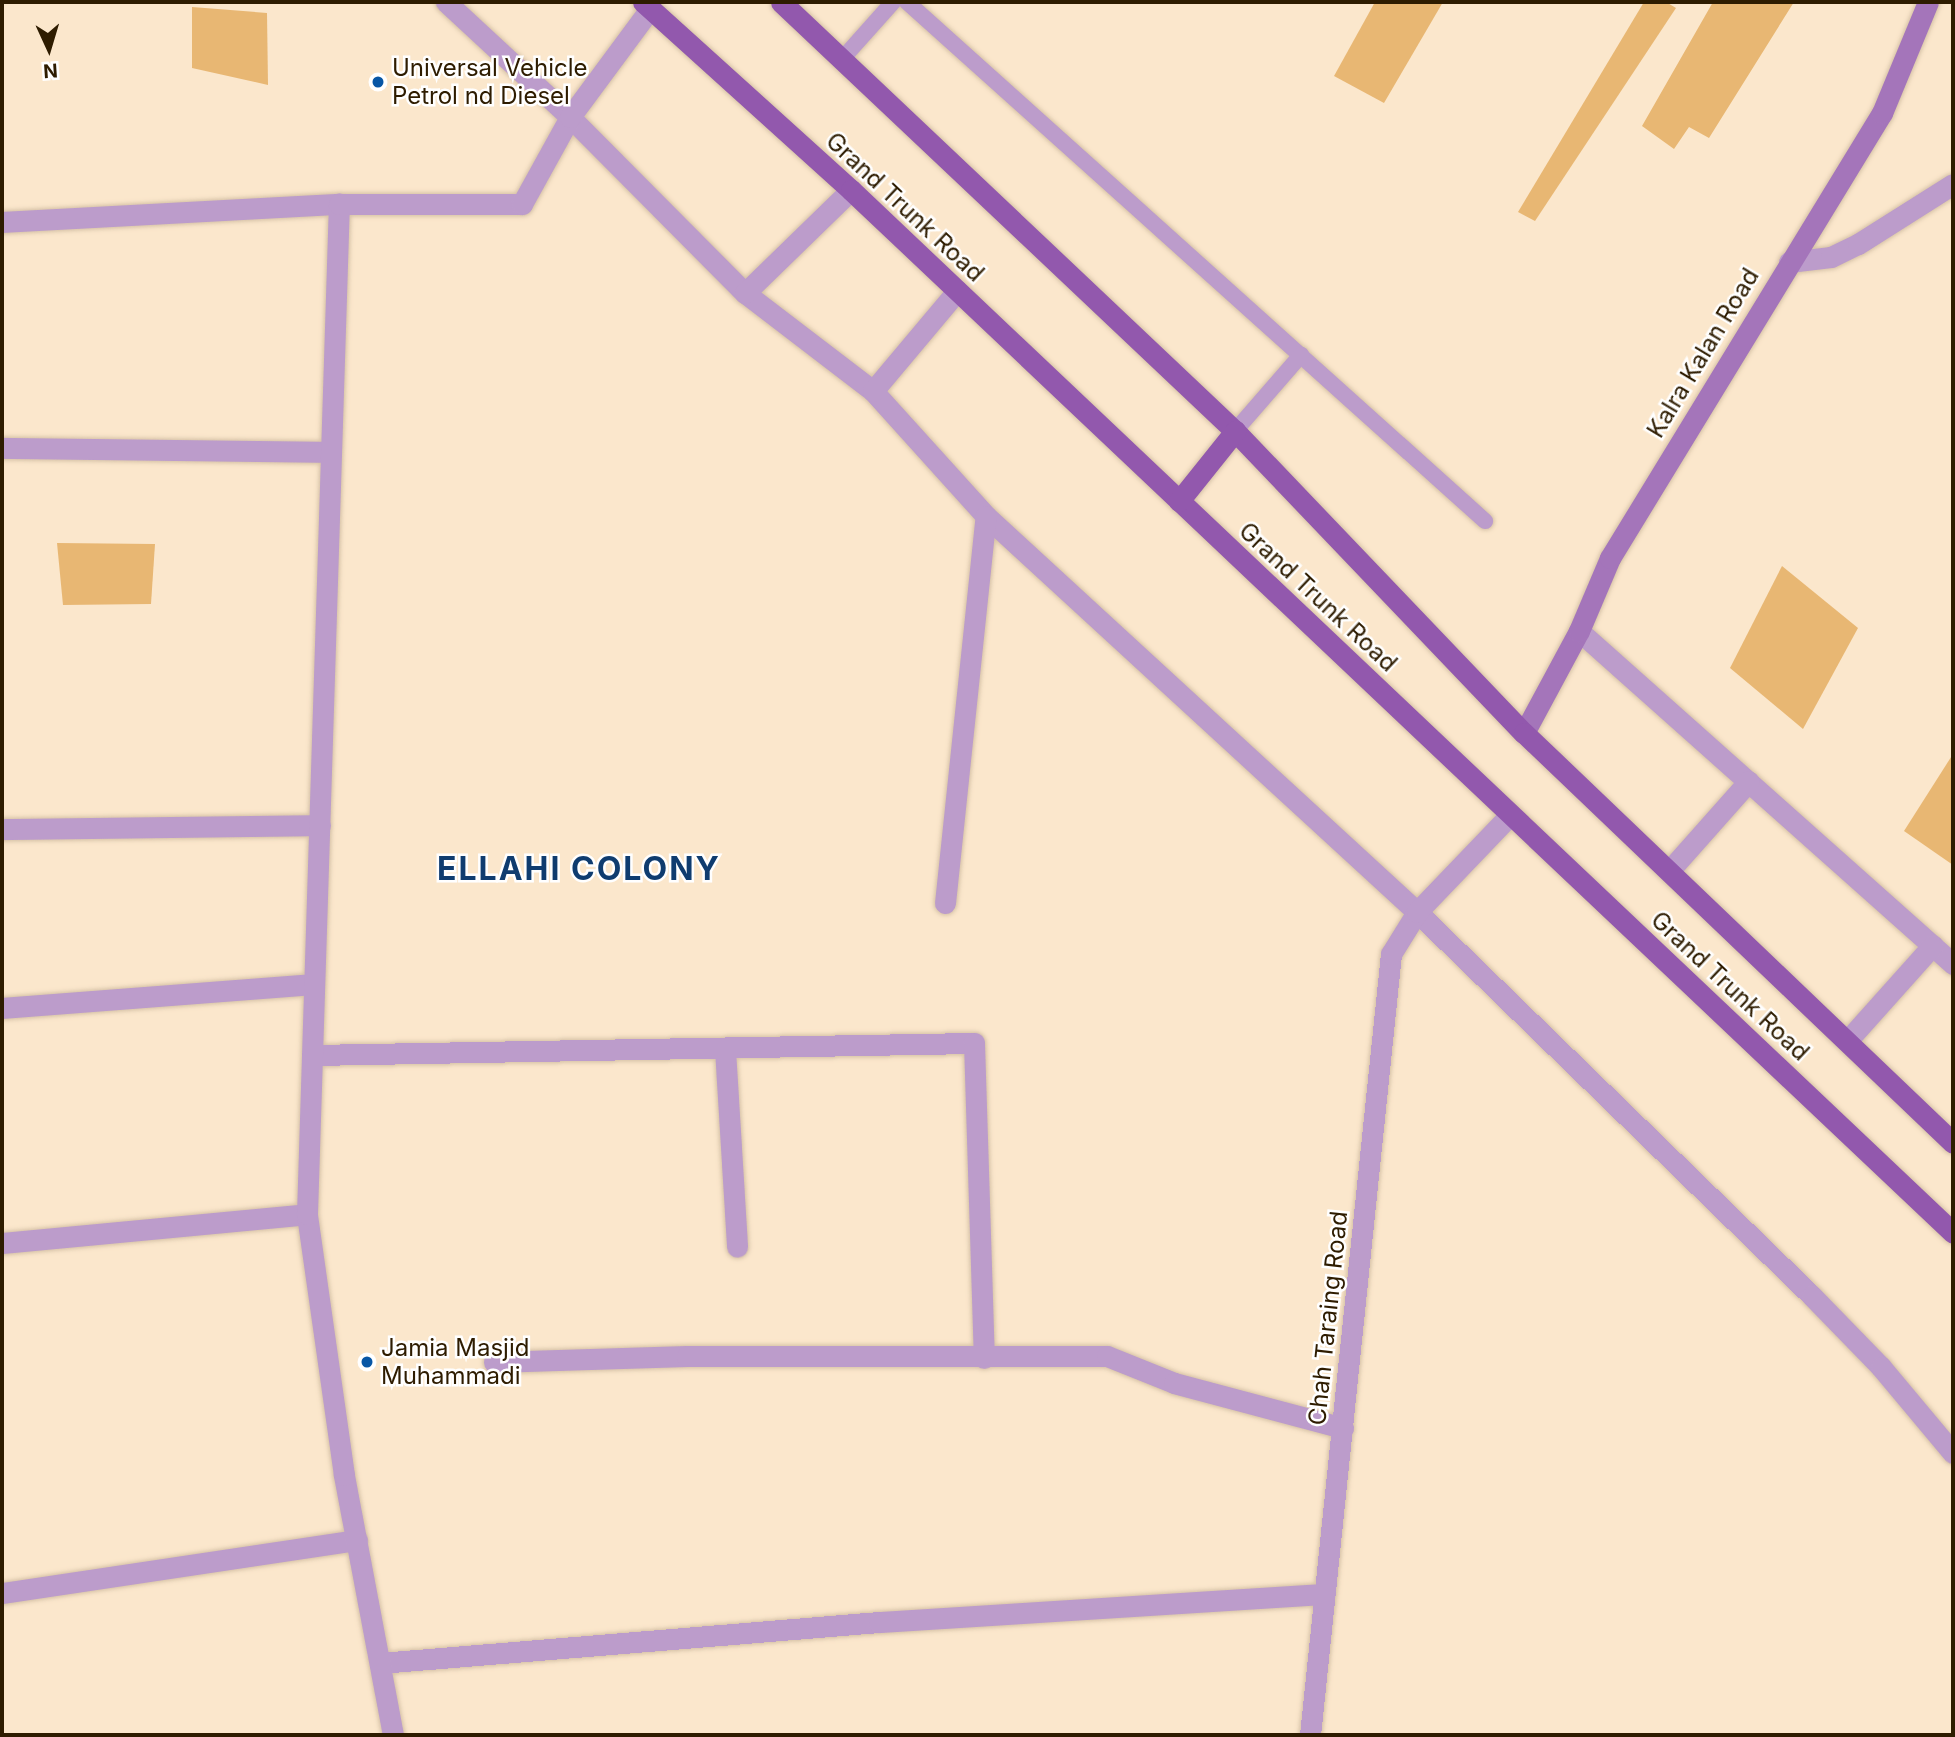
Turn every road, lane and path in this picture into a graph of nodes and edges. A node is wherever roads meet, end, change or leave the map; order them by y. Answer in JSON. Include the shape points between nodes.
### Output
{"nodes":[{"id":1,"x":446,"y":2,"type":"edge"},
{"id":2,"x":780,"y":2,"type":"edge"},
{"id":3,"x":893,"y":2,"type":"edge"},
{"id":4,"x":907,"y":2,"type":"edge"},
{"id":5,"x":1928,"y":2,"type":"edge"},
{"id":6,"x":646,"y":5,"type":"edge"},
{"id":7,"x":843,"y":58,"type":"junction"},
{"id":8,"x":570,"y":117,"type":"junction"},
{"id":9,"x":1953,"y":184,"type":"edge"},
{"id":10,"x":851,"y":191,"type":"junction"},
{"id":11,"x":340,"y":204,"type":"junction"},
{"id":12,"x":2,"y":222,"type":"edge"},
{"id":13,"x":1789,"y":262,"type":"junction"},
{"id":14,"x":957,"y":291,"type":"junction"},
{"id":15,"x":746,"y":293,"type":"junction"},
{"id":16,"x":1301,"y":355,"type":"junction"},
{"id":17,"x":873,"y":391,"type":"junction"},
{"id":18,"x":1236,"y":430,"type":"junction"},
{"id":19,"x":2,"y":448,"type":"edge"},
{"id":20,"x":328,"y":452,"type":"junction"},
{"id":21,"x":1179,"y":501,"type":"junction"},
{"id":22,"x":986,"y":516,"type":"junction"},
{"id":23,"x":1485,"y":521,"type":"dead end"},
{"id":24,"x":1579,"y":631,"type":"junction"},
{"id":25,"x":1524,"y":733,"type":"junction"},
{"id":26,"x":1749,"y":781,"type":"junction"},
{"id":27,"x":1510,"y":815,"type":"junction"},
{"id":28,"x":320,"y":825,"type":"junction"},
{"id":29,"x":2,"y":829,"type":"edge"},
{"id":30,"x":1669,"y":871,"type":"junction"},
{"id":31,"x":945,"y":903,"type":"dead end"},
{"id":32,"x":1417,"y":912,"type":"junction"},
{"id":33,"x":1933,"y":945,"type":"junction"},
{"id":34,"x":1953,"y":964,"type":"edge"},
{"id":35,"x":313,"y":984,"type":"junction"},
{"id":36,"x":2,"y":1008,"type":"edge"},
{"id":37,"x":1848,"y":1040,"type":"junction"},
{"id":38,"x":724,"y":1049,"type":"junction"},
{"id":39,"x":312,"y":1055,"type":"junction"},
{"id":40,"x":1953,"y":1143,"type":"edge"},
{"id":41,"x":307,"y":1214,"type":"junction"},
{"id":42,"x":1953,"y":1233,"type":"edge"},
{"id":43,"x":2,"y":1243,"type":"edge"},
{"id":44,"x":737,"y":1247,"type":"dead end"},
{"id":45,"x":984,"y":1358,"type":"junction"},
{"id":46,"x":494,"y":1362,"type":"dead end"},
{"id":47,"x":1343,"y":1428,"type":"junction"},
{"id":48,"x":1953,"y":1454,"type":"edge"},
{"id":49,"x":356,"y":1540,"type":"junction"},
{"id":50,"x":2,"y":1593,"type":"edge"},
{"id":51,"x":1324,"y":1594,"type":"junction"},
{"id":52,"x":380,"y":1663,"type":"junction"},
{"id":53,"x":393,"y":1735,"type":"edge"},
{"id":54,"x":1310,"y":1735,"type":"edge"}],
"edges":[{"from":1,"to":8,"type":"street"},
{"from":2,"to":7,"type":"main road","name":"Grand Trunk Road"},
{"from":3,"to":7,"type":"lane"},
{"from":4,"to":16,"type":"lane"},
{"from":5,"to":13,"type":"street","name":"Kalra Kalan Road","via":[[1882,113]]},
{"from":6,"to":8,"type":"street"},
{"from":6,"to":10,"type":"main road","name":"Grand Trunk Road"},
{"from":7,"to":18,"type":"main road","name":"Grand Trunk Road"},
{"from":8,"to":11,"type":"street","via":[[522,204]]},
{"from":8,"to":15,"type":"street"},
{"from":9,"to":13,"type":"street","via":[[1849,249],[1830,257]]},
{"from":10,"to":14,"type":"main road","name":"Grand Trunk Road"},
{"from":10,"to":15,"type":"street"},
{"from":11,"to":12,"type":"street"},
{"from":11,"to":20,"type":"street"},
{"from":13,"to":24,"type":"street","name":"Kalra Kalan Road","via":[[1610,558]]},
{"from":14,"to":17,"type":"street"},
{"from":14,"to":21,"type":"main road","name":"Grand Trunk Road"},
{"from":15,"to":17,"type":"street"},
{"from":16,"to":18,"type":"lane"},
{"from":16,"to":23,"type":"lane"},
{"from":17,"to":22,"type":"street"},
{"from":18,"to":21,"type":"main road"},
{"from":18,"to":25,"type":"main road","name":"Grand Trunk Road"},
{"from":19,"to":20,"type":"street"},
{"from":20,"to":28,"type":"street"},
{"from":21,"to":27,"type":"main road","name":"Grand Trunk Road"},
{"from":22,"to":31,"type":"street"},
{"from":22,"to":32,"type":"street"},
{"from":24,"to":25,"type":"street","name":"Kalra Kalan Road"},
{"from":24,"to":26,"type":"street"},
{"from":25,"to":30,"type":"main road","name":"Grand Trunk Road"},
{"from":26,"to":30,"type":"street"},
{"from":26,"to":33,"type":"street"},
{"from":27,"to":32,"type":"street","name":"Chah Taraing Road"},
{"from":27,"to":42,"type":"main road","name":"Grand Trunk Road"},
{"from":28,"to":29,"type":"street"},
{"from":28,"to":35,"type":"street"},
{"from":30,"to":37,"type":"main road","name":"Grand Trunk Road"},
{"from":32,"to":47,"type":"street","name":"Chah Taraing Road","via":[[1391,954]]},
{"from":32,"to":48,"type":"street","via":[[1812,1296],[1881,1367]]},
{"from":33,"to":34,"type":"street"},
{"from":33,"to":37,"type":"street"},
{"from":35,"to":36,"type":"street"},
{"from":35,"to":39,"type":"street"},
{"from":37,"to":40,"type":"main road","name":"Grand Trunk Road"},
{"from":38,"to":39,"type":"street"},
{"from":38,"to":44,"type":"street"},
{"from":38,"to":45,"type":"street","via":[[974,1043]]},
{"from":39,"to":41,"type":"street"},
{"from":41,"to":43,"type":"street"},
{"from":41,"to":49,"type":"street"},
{"from":45,"to":46,"type":"street","via":[[687,1356]]},
{"from":45,"to":47,"type":"street","via":[[1107,1356],[1174,1383]]},
{"from":47,"to":51,"type":"street","name":"Chah Taraing Road"},
{"from":49,"to":50,"type":"street"},
{"from":49,"to":52,"type":"street"},
{"from":51,"to":52,"type":"street","via":[[879,1622]]},
{"from":51,"to":54,"type":"street","name":"Chah Taraing Road"},
{"from":52,"to":53,"type":"street"}]}
